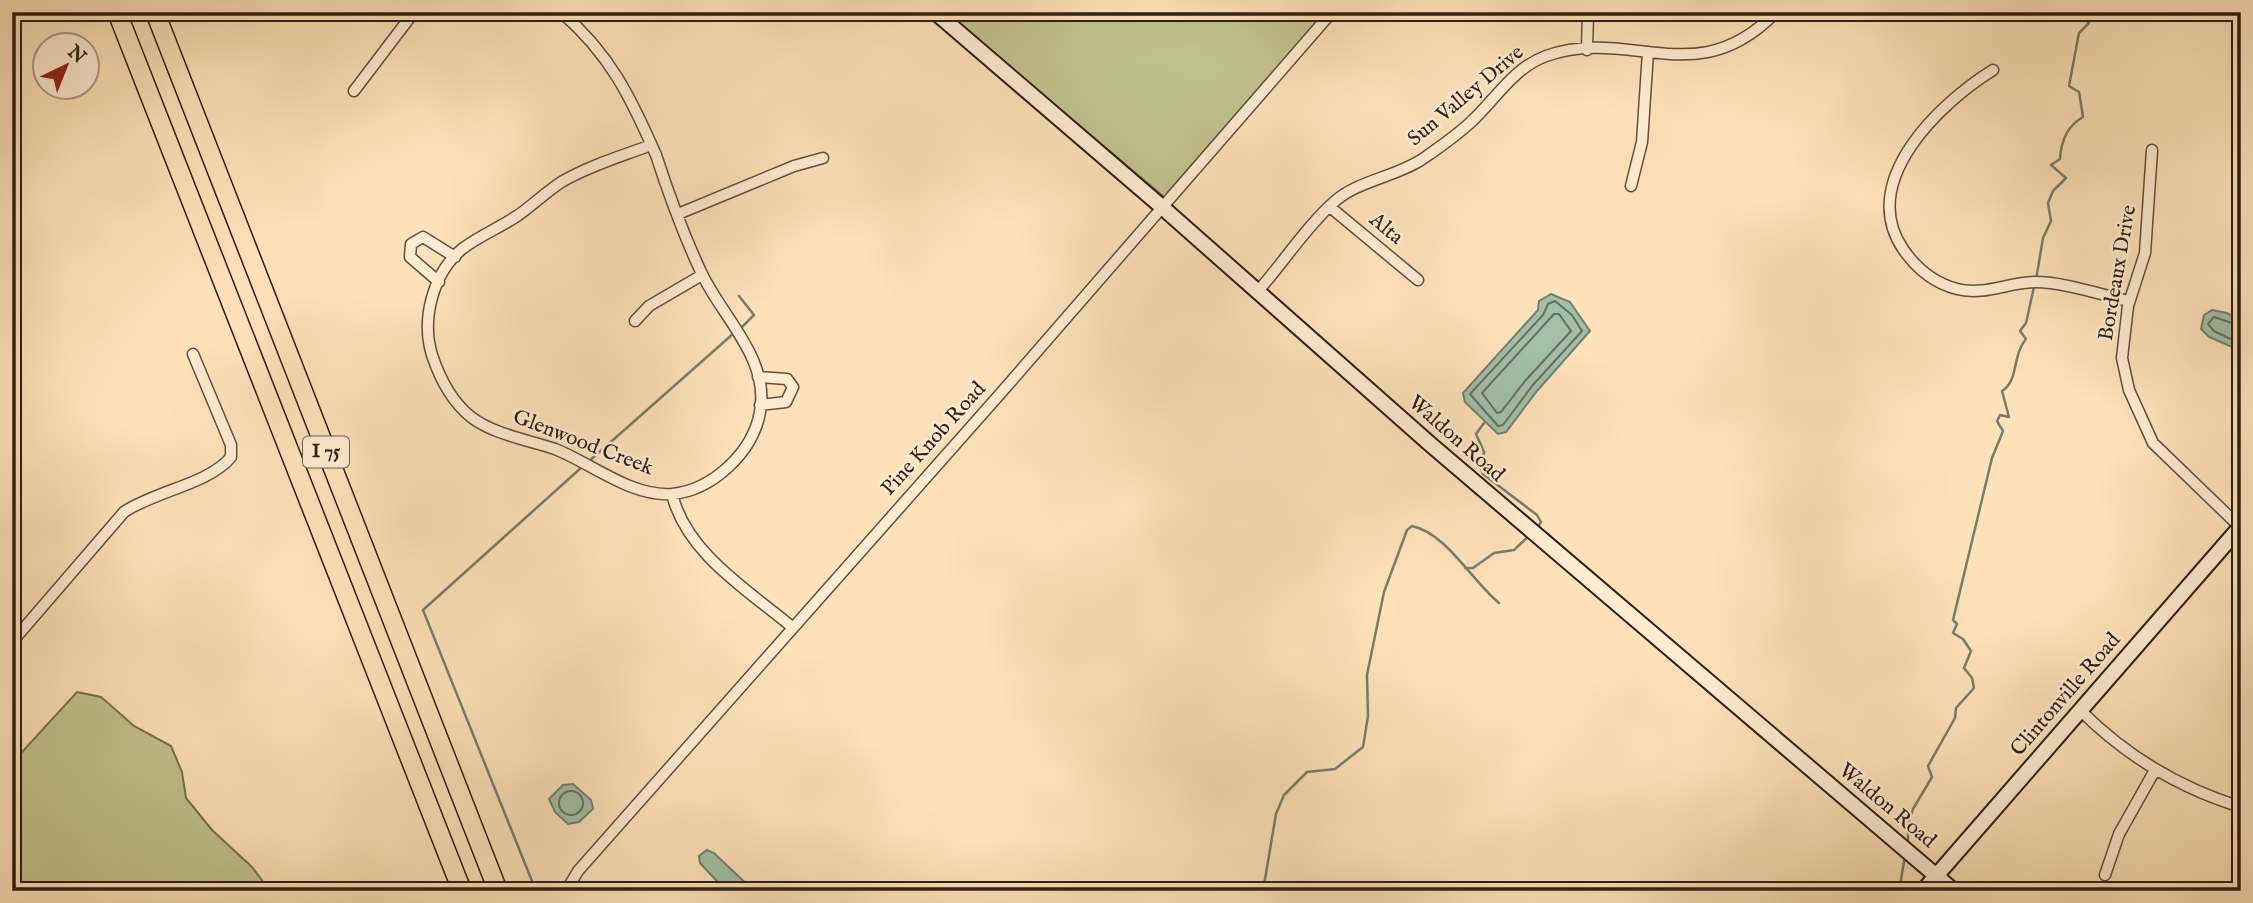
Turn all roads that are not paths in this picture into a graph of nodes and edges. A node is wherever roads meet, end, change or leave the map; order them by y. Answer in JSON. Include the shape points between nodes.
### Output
{"nodes":[{"id":1,"x":117,"y":12,"type":"edge"},
{"id":2,"x":155,"y":12,"type":"edge"},
{"id":3,"x":414,"y":12,"type":"edge"},
{"id":4,"x":561,"y":12,"type":"edge"},
{"id":5,"x":935,"y":12,"type":"edge"},
{"id":6,"x":1332,"y":12,"type":"edge"},
{"id":7,"x":1588,"y":12,"type":"edge"},
{"id":8,"x":1776,"y":12,"type":"edge"},
{"id":9,"x":1587,"y":51,"type":"junction"},
{"id":10,"x":1648,"y":52,"type":"junction"},
{"id":11,"x":1993,"y":70,"type":"dead end"},
{"id":12,"x":354,"y":91,"type":"dead end"},
{"id":13,"x":651,"y":145,"type":"junction"},
{"id":14,"x":2152,"y":150,"type":"dead end"},
{"id":15,"x":823,"y":158,"type":"dead end"},
{"id":16,"x":1631,"y":186,"type":"dead end"},
{"id":17,"x":1162,"y":207,"type":"junction"},
{"id":18,"x":1329,"y":207,"type":"junction"},
{"id":19,"x":678,"y":214,"type":"junction"},
{"id":20,"x":455,"y":257,"type":"junction"},
{"id":21,"x":702,"y":275,"type":"junction"},
{"id":22,"x":1418,"y":280,"type":"dead end"},
{"id":23,"x":439,"y":282,"type":"junction"},
{"id":24,"x":1258,"y":291,"type":"junction"},
{"id":25,"x":2129,"y":301,"type":"junction"},
{"id":26,"x":635,"y":321,"type":"dead end"},
{"id":27,"x":192,"y":355,"type":"dead end"},
{"id":28,"x":758,"y":377,"type":"junction"},
{"id":29,"x":760,"y":405,"type":"junction"},
{"id":30,"x":672,"y":494,"type":"junction"},
{"id":31,"x":2241,"y":526,"type":"edge"},
{"id":32,"x":792,"y":627,"type":"junction"},
{"id":33,"x":12,"y":642,"type":"edge"},
{"id":34,"x":2080,"y":710,"type":"junction"},
{"id":35,"x":2155,"y":770,"type":"junction"},
{"id":36,"x":2241,"y":807,"type":"edge"},
{"id":37,"x":1937,"y":875,"type":"junction"},
{"id":38,"x":2105,"y":875,"type":"dead end"},
{"id":39,"x":462,"y":891,"type":"edge"},
{"id":40,"x":498,"y":891,"type":"edge"},
{"id":41,"x":566,"y":891,"type":"edge"},
{"id":42,"x":1923,"y":891,"type":"edge"},
{"id":43,"x":1954,"y":891,"type":"edge"}],
"edges":[{"from":1,"to":39,"type":"highway","number":"I 75"},
{"from":2,"to":40,"type":"highway","number":"I 75"},
{"from":3,"to":12,"type":"street"},
{"from":4,"to":13,"type":"street","name":"Glenwood Creek","via":[[610,62]]},
{"from":5,"to":17,"type":"street","name":"Waldon Road"},
{"from":6,"to":17,"type":"street","name":"Pine Knob Road"},
{"from":7,"to":9,"type":"street"},
{"from":8,"to":10,"type":"street","name":"Sun Valley Drive","via":[[1751,36],[1717,51]]},
{"from":9,"to":10,"type":"street","name":"Sun Valley Drive"},
{"from":9,"to":18,"type":"street","name":"Sun Valley Drive","via":[[1537,60],[1506,84],[1470,123],[1421,160]]},
{"from":10,"to":16,"type":"street","via":[[1642,142]]},
{"from":11,"to":25,"type":"street","via":[[1963,89],[1900,160],[1891,209],[1895,236],[1912,262],[1934,281],[1959,290],[1987,291],[2036,282]]},
{"from":13,"to":19,"type":"street","name":"Glenwood Creek"},
{"from":13,"to":20,"type":"street","name":"Glenwood Creek","via":[[561,182]]},
{"from":14,"to":25,"type":"street","name":"Bordeaux Drive","via":[[2145,253]]},
{"from":15,"to":19,"type":"street"},
{"from":17,"to":24,"type":"street","name":"Waldon Road"},
{"from":17,"to":32,"type":"street","name":"Pine Knob Road"},
{"from":18,"to":22,"type":"street","name":"Alta"},
{"from":18,"to":24,"type":"street","name":"Sun Valley Drive"},
{"from":19,"to":21,"type":"street","name":"Glenwood Creek"},
{"from":20,"to":23,"type":"street","name":"Glenwood Creek"},
{"from":20,"to":23,"type":"street","via":[[431,239],[423,237],[411,244],[411,257]]},
{"from":21,"to":26,"type":"street","via":[[649,306]]},
{"from":21,"to":28,"type":"street","name":"Glenwood Creek","via":[[752,356]]},
{"from":23,"to":30,"type":"street","name":"Glenwood Creek","via":[[428,317],[429,346],[439,377],[472,418],[579,458],[622,481]]},
{"from":24,"to":37,"type":"street","name":"Waldon Road","via":[[1430,444]]},
{"from":25,"to":31,"type":"street","name":"Bordeaux Drive","via":[[2122,358],[2139,418],[2153,443]]},
{"from":27,"to":33,"type":"street","via":[[231,444],[231,457],[222,469],[142,500],[124,512]]},
{"from":28,"to":29,"type":"street","name":"Glenwood Creek"},
{"from":28,"to":29,"type":"street","via":[[788,379],[793,387],[786,402]]},
{"from":29,"to":30,"type":"street","name":"Glenwood Creek","via":[[743,451],[727,468],[710,480]]},
{"from":30,"to":32,"type":"street","via":[[681,523],[694,541]]},
{"from":31,"to":34,"type":"street","name":"Clintonville Road"},
{"from":32,"to":41,"type":"street","name":"Pine Knob Road","via":[[578,871]]},
{"from":34,"to":35,"type":"street","via":[[2099,730]]},
{"from":34,"to":37,"type":"street","name":"Clintonville Road"},
{"from":35,"to":36,"type":"street","via":[[2201,794]]},
{"from":35,"to":38,"type":"street","via":[[2119,834]]},
{"from":37,"to":42,"type":"street","name":"Clintonville Road"},
{"from":37,"to":43,"type":"street","name":"Waldon Road"}]}
